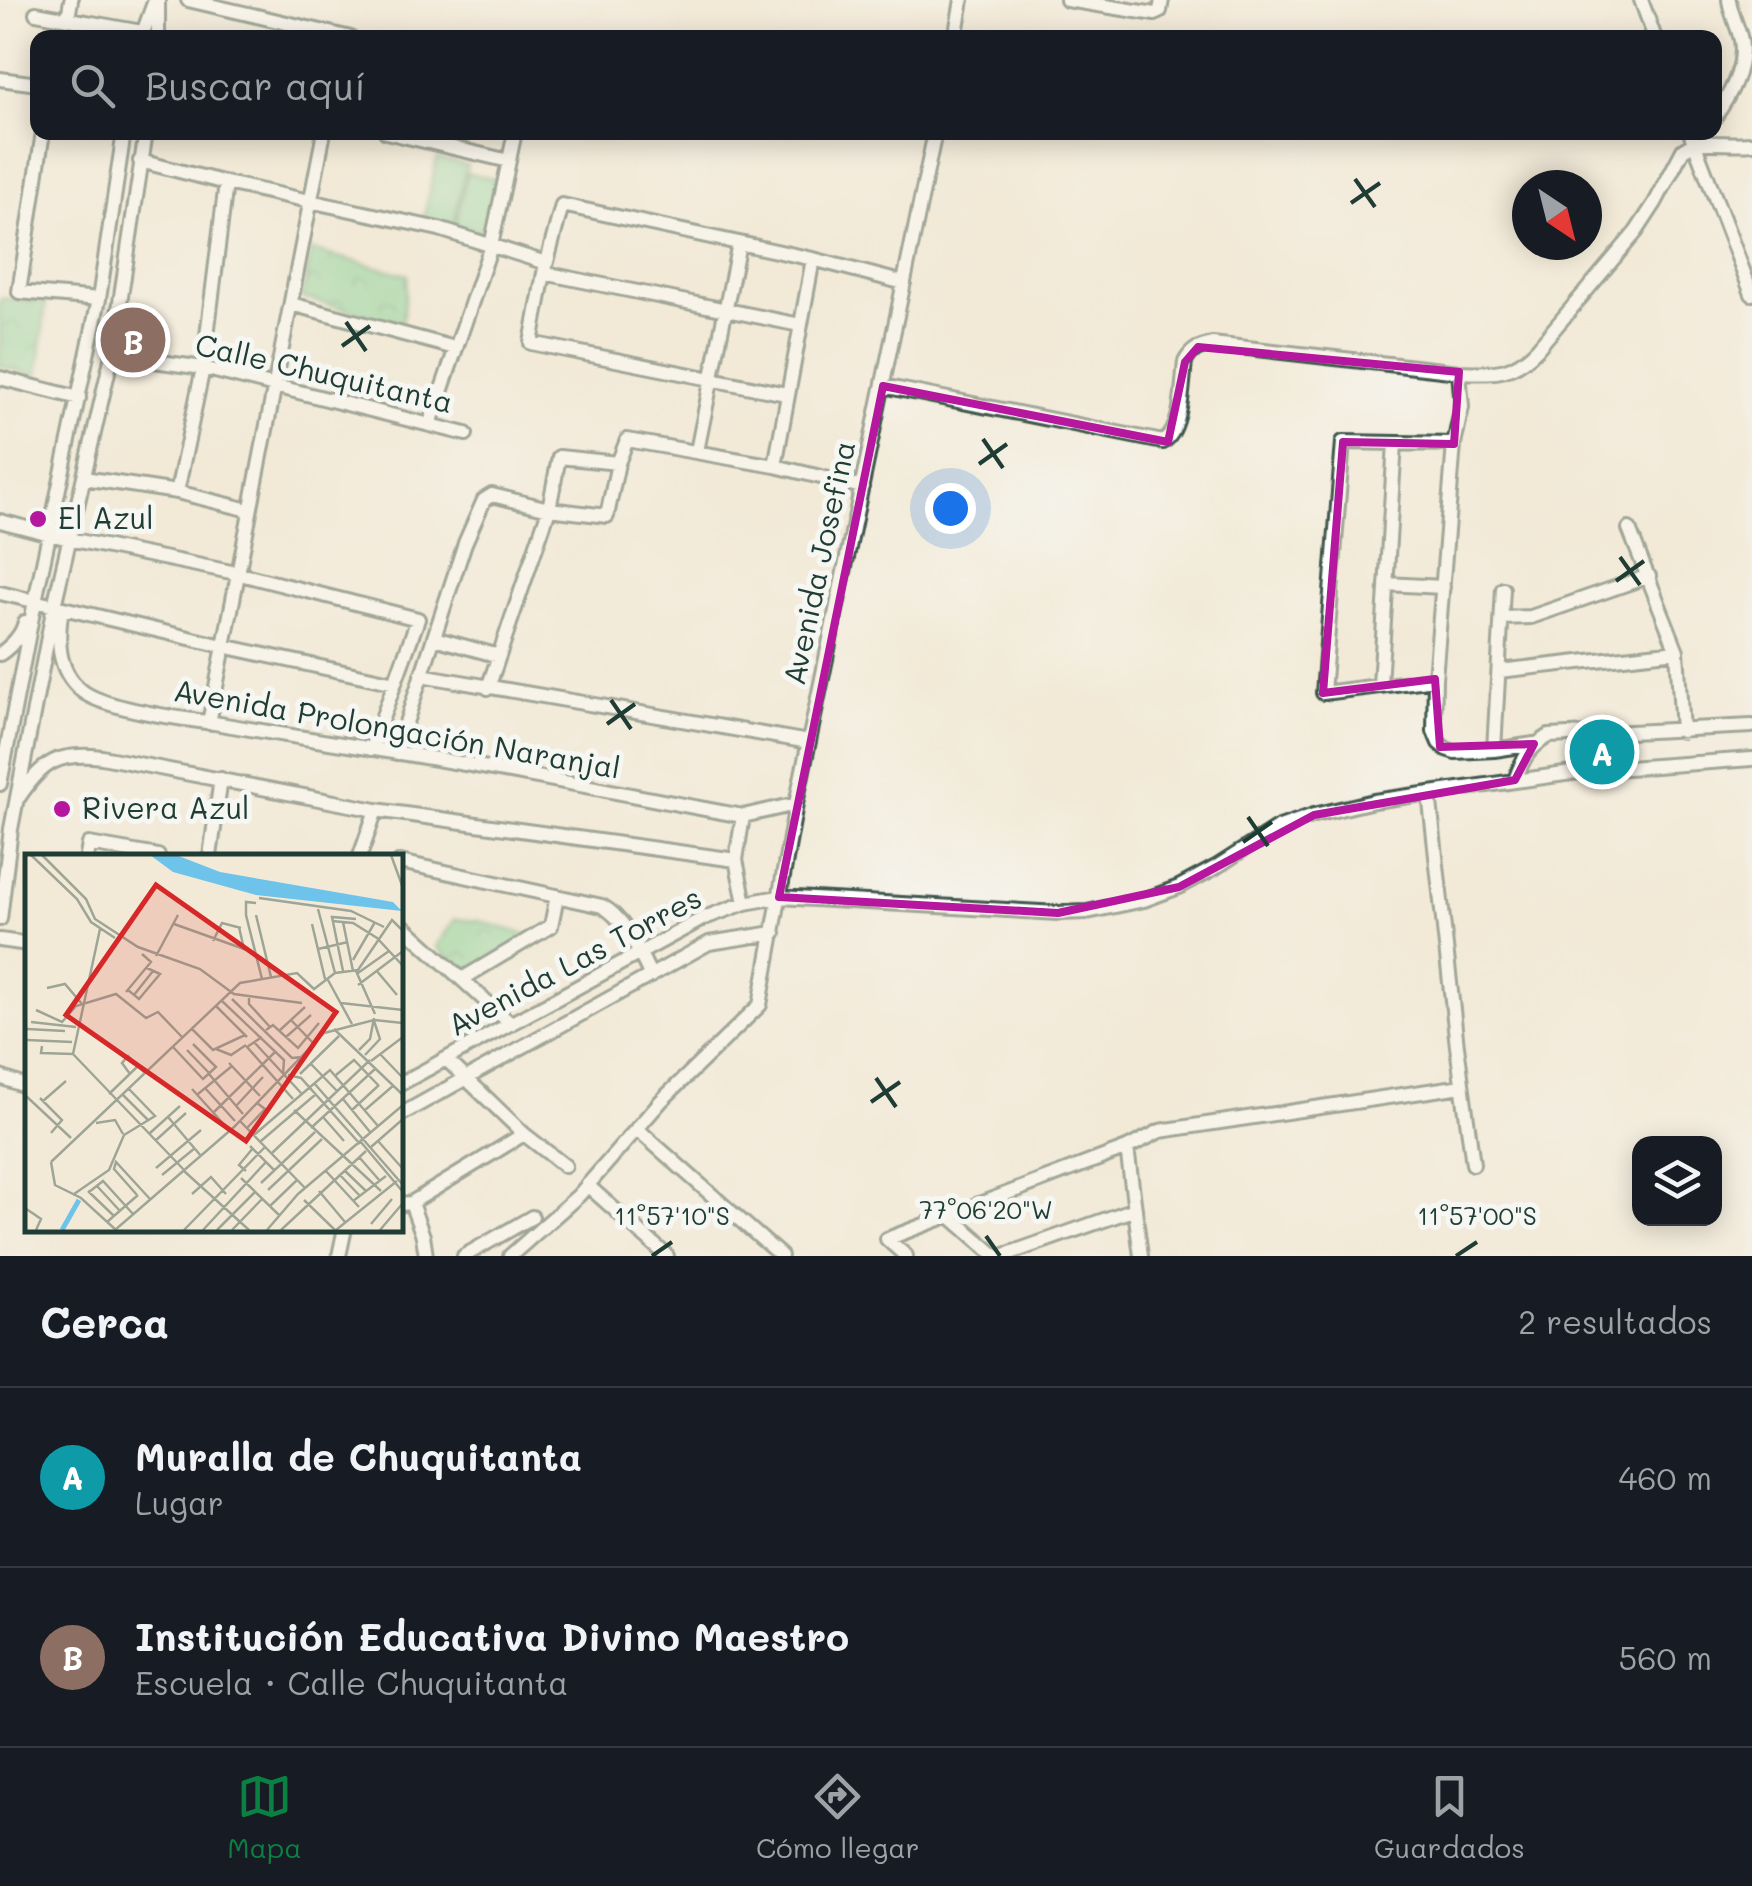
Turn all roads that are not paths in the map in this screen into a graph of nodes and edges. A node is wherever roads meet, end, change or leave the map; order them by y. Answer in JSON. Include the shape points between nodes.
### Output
{"nodes":[{"id":1,"x":71,"y":0,"type":"edge"},
{"id":2,"x":157,"y":0,"type":"edge"},
{"id":3,"x":188,"y":0,"type":"edge"},
{"id":4,"x":962,"y":0,"type":"edge"},
{"id":5,"x":1066,"y":0,"type":"edge"},
{"id":6,"x":1162,"y":0,"type":"edge"},
{"id":7,"x":1641,"y":0,"type":"edge"},
{"id":8,"x":1728,"y":0,"type":"edge"},
{"id":9,"x":36,"y":13,"type":"dead end"},
{"id":10,"x":68,"y":18,"type":"junction"},
{"id":11,"x":120,"y":30,"type":"edge"},
{"id":12,"x":144,"y":30,"type":"edge"},
{"id":13,"x":158,"y":30,"type":"edge"},
{"id":14,"x":315,"y":30,"type":"edge"},
{"id":15,"x":956,"y":30,"type":"edge"},
{"id":16,"x":1652,"y":30,"type":"edge"},
{"id":17,"x":0,"y":79,"type":"edge"},
{"id":18,"x":30,"y":83,"type":"edge"},
{"id":19,"x":1722,"y":107,"type":"edge"},
{"id":20,"x":42,"y":140,"type":"edge"},
{"id":21,"x":123,"y":140,"type":"edge"},
{"id":22,"x":144,"y":140,"type":"edge"},
{"id":23,"x":322,"y":140,"type":"edge"},
{"id":24,"x":420,"y":140,"type":"edge"},
{"id":25,"x":513,"y":140,"type":"edge"},
{"id":26,"x":934,"y":140,"type":"edge"},
{"id":27,"x":1690,"y":140,"type":"edge"},
{"id":28,"x":1693,"y":140,"type":"edge"},
{"id":29,"x":1707,"y":140,"type":"edge"},
{"id":30,"x":1752,"y":142,"type":"edge"},
{"id":31,"x":140,"y":161,"type":"junction"},
{"id":32,"x":508,"y":161,"type":"junction"},
{"id":33,"x":226,"y":183,"type":"junction"},
{"id":34,"x":311,"y":200,"type":"junction"},
{"id":35,"x":739,"y":243,"type":"junction"},
{"id":36,"x":491,"y":246,"type":"junction"},
{"id":37,"x":813,"y":259,"type":"junction"},
{"id":38,"x":545,"y":268,"type":"junction"},
{"id":39,"x":904,"y":284,"type":"junction"},
{"id":40,"x":1752,"y":294,"type":"edge"},
{"id":41,"x":99,"y":298,"type":"junction"},
{"id":42,"x":291,"y":304,"type":"junction"},
{"id":43,"x":726,"y":310,"type":"junction"},
{"id":44,"x":800,"y":325,"type":"junction"},
{"id":45,"x":455,"y":348,"type":"junction"},
{"id":46,"x":112,"y":355,"type":"junction"},
{"id":47,"x":202,"y":368,"type":"junction"},
{"id":48,"x":1459,"y":372,"type":"junction"},
{"id":49,"x":0,"y":378,"type":"edge"},
{"id":50,"x":710,"y":380,"type":"junction"},
{"id":51,"x":275,"y":384,"type":"junction"},
{"id":52,"x":882,"y":386,"type":"junction"},
{"id":53,"x":786,"y":394,"type":"junction"},
{"id":54,"x":79,"y":398,"type":"junction"},
{"id":55,"x":430,"y":424,"type":"junction"},
{"id":56,"x":466,"y":434,"type":"dead end"},
{"id":57,"x":1394,"y":442,"type":"junction"},
{"id":58,"x":1454,"y":444,"type":"junction"},
{"id":59,"x":697,"y":451,"type":"junction"},
{"id":60,"x":618,"y":463,"type":"junction"},
{"id":61,"x":775,"y":466,"type":"junction"},
{"id":62,"x":84,"y":478,"type":"junction"},
{"id":63,"x":862,"y":487,"type":"junction"},
{"id":64,"x":177,"y":492,"type":"junction"},
{"id":65,"x":548,"y":508,"type":"junction"},
{"id":66,"x":249,"y":510,"type":"junction"},
{"id":67,"x":0,"y":521,"type":"edge"},
{"id":68,"x":1630,"y":529,"type":"dead end"},
{"id":69,"x":50,"y":534,"type":"junction"},
{"id":70,"x":69,"y":539,"type":"junction"},
{"id":71,"x":236,"y":574,"type":"junction"},
{"id":72,"x":1648,"y":576,"type":"junction"},
{"id":73,"x":1386,"y":584,"type":"junction"},
{"id":74,"x":1443,"y":587,"type":"junction"},
{"id":75,"x":1504,"y":589,"type":"dead end"},
{"id":76,"x":0,"y":593,"type":"edge"},
{"id":77,"x":33,"y":600,"type":"junction"},
{"id":78,"x":58,"y":606,"type":"junction"},
{"id":79,"x":1502,"y":618,"type":"junction"},
{"id":80,"x":434,"y":638,"type":"junction"},
{"id":81,"x":223,"y":646,"type":"junction"},
{"id":82,"x":1677,"y":651,"type":"junction"},
{"id":83,"x":0,"y":654,"type":"edge"},
{"id":84,"x":499,"y":656,"type":"junction"},
{"id":85,"x":1499,"y":671,"type":"junction"},
{"id":86,"x":421,"y":675,"type":"junction"},
{"id":87,"x":1436,"y":678,"type":"junction"},
{"id":88,"x":395,"y":683,"type":"junction"},
{"id":89,"x":1380,"y":686,"type":"junction"},
{"id":90,"x":488,"y":688,"type":"junction"},
{"id":91,"x":208,"y":722,"type":"junction"},
{"id":92,"x":1752,"y":726,"type":"edge"},
{"id":93,"x":1682,"y":730,"type":"junction"},
{"id":94,"x":809,"y":742,"type":"junction"},
{"id":95,"x":1534,"y":744,"type":"junction"},
{"id":96,"x":371,"y":749,"type":"junction"},
{"id":97,"x":1494,"y":750,"type":"junction"},
{"id":98,"x":396,"y":752,"type":"junction"},
{"id":99,"x":1752,"y":759,"type":"edge"},
{"id":100,"x":221,"y":779,"type":"junction"},
{"id":101,"x":1514,"y":780,"type":"junction"},
{"id":102,"x":0,"y":784,"type":"edge"},
{"id":103,"x":1429,"y":793,"type":"junction"},
{"id":104,"x":16,"y":800,"type":"junction"},
{"id":105,"x":796,"y":804,"type":"junction"},
{"id":106,"x":376,"y":810,"type":"junction"},
{"id":107,"x":743,"y":816,"type":"junction"},
{"id":108,"x":87,"y":854,"type":"edge"},
{"id":109,"x":146,"y":854,"type":"edge"},
{"id":110,"x":210,"y":854,"type":"edge"},
{"id":111,"x":364,"y":854,"type":"edge"},
{"id":112,"x":736,"y":860,"type":"junction"},
{"id":113,"x":402,"y":862,"type":"edge"},
{"id":114,"x":557,"y":896,"type":"junction"},
{"id":115,"x":780,"y":898,"type":"junction"},
{"id":116,"x":745,"y":903,"type":"junction"},
{"id":117,"x":0,"y":919,"type":"edge"},
{"id":118,"x":402,"y":925,"type":"edge"},
{"id":119,"x":774,"y":932,"type":"junction"},
{"id":120,"x":0,"y":940,"type":"edge"},
{"id":121,"x":25,"y":944,"type":"edge"},
{"id":122,"x":638,"y":953,"type":"junction"},
{"id":123,"x":651,"y":976,"type":"junction"},
{"id":124,"x":462,"y":979,"type":"junction"},
{"id":125,"x":511,"y":1024,"type":"junction"},
{"id":126,"x":447,"y":1060,"type":"junction"},
{"id":127,"x":0,"y":1077,"type":"edge"},
{"id":128,"x":466,"y":1080,"type":"junction"},
{"id":129,"x":402,"y":1083,"type":"edge"},
{"id":130,"x":25,"y":1086,"type":"edge"},
{"id":131,"x":1462,"y":1086,"type":"junction"},
{"id":132,"x":402,"y":1113,"type":"edge"},
{"id":133,"x":637,"y":1129,"type":"junction"},
{"id":134,"x":524,"y":1134,"type":"junction"},
{"id":135,"x":1127,"y":1148,"type":"junction"},
{"id":136,"x":1474,"y":1164,"type":"dead end"},
{"id":137,"x":564,"y":1166,"type":"dead end"},
{"id":138,"x":587,"y":1185,"type":"junction"},
{"id":139,"x":406,"y":1204,"type":"edge"},
{"id":140,"x":1135,"y":1209,"type":"junction"},
{"id":141,"x":950,"y":1216,"type":"junction"},
{"id":142,"x":532,"y":1217,"type":"dead end"},
{"id":143,"x":344,"y":1231,"type":"edge"},
{"id":144,"x":339,"y":1256,"type":"edge"},
{"id":145,"x":426,"y":1256,"type":"edge"},
{"id":146,"x":464,"y":1256,"type":"edge"},
{"id":147,"x":510,"y":1256,"type":"edge"},
{"id":148,"x":667,"y":1256,"type":"edge"},
{"id":149,"x":781,"y":1256,"type":"edge"},
{"id":150,"x":906,"y":1256,"type":"edge"},
{"id":151,"x":999,"y":1256,"type":"edge"},
{"id":152,"x":1140,"y":1256,"type":"edge"}],
"edges":[{"from":1,"to":10,"type":"street"},
{"from":2,"to":12,"type":"street"},
{"from":2,"to":13,"type":"street"},
{"from":3,"to":14,"type":"street"},
{"from":4,"to":15,"type":"street"},
{"from":5,"to":6,"type":"street","via":[[1155,14]]},
{"from":7,"to":16,"type":"street"},
{"from":8,"to":19,"type":"street","via":[[1742,44]]},
{"from":9,"to":10,"type":"street"},
{"from":10,"to":11,"type":"street"},
{"from":17,"to":18,"type":"street"},
{"from":20,"to":41,"type":"street","via":[[20,292]]},
{"from":21,"to":41,"type":"street"},
{"from":22,"to":31,"type":"street"},
{"from":23,"to":34,"type":"street"},
{"from":24,"to":32,"type":"street"},
{"from":25,"to":32,"type":"street"},
{"from":26,"to":39,"type":"street","name":"Avenida Josefina"},
{"from":27,"to":48,"type":"street","via":[[1636,232],[1525,362],[1499,374]]},
{"from":28,"to":40,"type":"street"},
{"from":29,"to":30,"type":"street"},
{"from":31,"to":33,"type":"street"},
{"from":31,"to":46,"type":"street"},
{"from":32,"to":36,"type":"street"},
{"from":33,"to":34,"type":"street"},
{"from":33,"to":47,"type":"street"},
{"from":34,"to":36,"type":"street"},
{"from":34,"to":42,"type":"street"},
{"from":35,"to":37,"type":"street"},
{"from":35,"to":38,"type":"street","via":[[562,206]]},
{"from":35,"to":43,"type":"street"},
{"from":36,"to":38,"type":"street"},
{"from":36,"to":45,"type":"street"},
{"from":37,"to":39,"type":"street"},
{"from":37,"to":44,"type":"street"},
{"from":38,"to":43,"type":"street"},
{"from":38,"to":50,"type":"street","via":[[531,343]]},
{"from":39,"to":52,"type":"street","name":"Avenida Josefina"},
{"from":41,"to":54,"type":"street"},
{"from":42,"to":45,"type":"street"},
{"from":42,"to":51,"type":"street"},
{"from":43,"to":44,"type":"street"},
{"from":43,"to":50,"type":"street"},
{"from":44,"to":53,"type":"street"},
{"from":45,"to":55,"type":"street"},
{"from":46,"to":47,"type":"street","name":"Calle Chuquitanta"},
{"from":46,"to":62,"type":"street"},
{"from":47,"to":51,"type":"street","name":"Calle Chuquitanta"},
{"from":47,"to":64,"type":"street"},
{"from":48,"to":52,"type":"street","via":[[1198,347],[1185,362],[1176,427],[1163,442]]},
{"from":48,"to":58,"type":"street","via":[[1462,408]]},
{"from":49,"to":54,"type":"street"},
{"from":50,"to":53,"type":"street"},
{"from":50,"to":59,"type":"street"},
{"from":51,"to":55,"type":"street","name":"Calle Chuquitanta"},
{"from":51,"to":66,"type":"street"},
{"from":52,"to":63,"type":"street","name":"Avenida Josefina"},
{"from":53,"to":61,"type":"street"},
{"from":54,"to":69,"type":"street"},
{"from":55,"to":56,"type":"street","name":"Calle Chuquitanta"},
{"from":57,"to":58,"type":"street"},
{"from":57,"to":73,"type":"street"},
{"from":57,"to":89,"type":"street","via":[[1343,442],[1323,692]]},
{"from":58,"to":74,"type":"street"},
{"from":59,"to":60,"type":"street","via":[[630,439]]},
{"from":59,"to":61,"type":"street"},
{"from":60,"to":65,"type":"street","via":[[559,457]]},
{"from":60,"to":65,"type":"street","via":[[608,516]]},
{"from":61,"to":63,"type":"street"},
{"from":62,"to":64,"type":"street"},
{"from":62,"to":70,"type":"street"},
{"from":63,"to":94,"type":"street","name":"Avenida Josefina"},
{"from":64,"to":66,"type":"street"},
{"from":65,"to":80,"type":"street","via":[[492,495],[484,500]]},
{"from":65,"to":84,"type":"street"},
{"from":66,"to":71,"type":"street"},
{"from":67,"to":69,"type":"street"},
{"from":68,"to":72,"type":"street"},
{"from":69,"to":70,"type":"street"},
{"from":69,"to":77,"type":"street"},
{"from":70,"to":71,"type":"street"},
{"from":70,"to":78,"type":"street"},
{"from":71,"to":81,"type":"street"},
{"from":71,"to":88,"type":"street","via":[[418,620]]},
{"from":72,"to":79,"type":"street","via":[[1531,617]]},
{"from":72,"to":82,"type":"street"},
{"from":73,"to":74,"type":"street"},
{"from":73,"to":89,"type":"street"},
{"from":74,"to":87,"type":"street"},
{"from":75,"to":79,"type":"street"},
{"from":76,"to":77,"type":"street"},
{"from":77,"to":78,"type":"street"},
{"from":77,"to":83,"type":"street","via":[[24,628]]},
{"from":77,"to":102,"type":"street"},
{"from":78,"to":81,"type":"street"},
{"from":78,"to":91,"type":"street","name":"Avenida Prolongación Naranjal","via":[[63,665],[85,694]]},
{"from":78,"to":104,"type":"street"},
{"from":79,"to":85,"type":"street"},
{"from":80,"to":84,"type":"street"},
{"from":80,"to":86,"type":"street"},
{"from":81,"to":88,"type":"street"},
{"from":81,"to":91,"type":"street"},
{"from":82,"to":85,"type":"street"},
{"from":82,"to":93,"type":"street"},
{"from":84,"to":90,"type":"street"},
{"from":85,"to":97,"type":"street"},
{"from":86,"to":90,"type":"street"},
{"from":86,"to":98,"type":"street"},
{"from":87,"to":89,"type":"street"},
{"from":87,"to":97,"type":"street","via":[[1439,743],[1455,752]]},
{"from":88,"to":96,"type":"street"},
{"from":90,"to":94,"type":"street"},
{"from":91,"to":96,"type":"street","name":"Avenida Prolongación Naranjal"},
{"from":92,"to":93,"type":"street"},
{"from":93,"to":95,"type":"street","via":[[1562,734]]},
{"from":94,"to":105,"type":"street","name":"Avenida Josefina"},
{"from":95,"to":97,"type":"street"},
{"from":95,"to":101,"type":"street"},
{"from":96,"to":98,"type":"street","name":"Avenida Prolongación Naranjal"},
{"from":98,"to":107,"type":"street","name":"Avenida Prolongación Naranjal"},
{"from":99,"to":101,"type":"street","name":"Avenida Las Torres"},
{"from":100,"to":104,"type":"street","via":[[76,754],[50,762]]},
{"from":100,"to":106,"type":"street"},
{"from":100,"to":110,"type":"street"},
{"from":101,"to":103,"type":"street","name":"Avenida Las Torres"},
{"from":103,"to":115,"type":"street","name":"Avenida Las Torres","via":[[1314,815],[1277,828],[1178,887],[1086,912]]},
{"from":103,"to":131,"type":"street"},
{"from":104,"to":117,"type":"street"},
{"from":105,"to":107,"type":"street","name":"Avenida Prolongación Naranjal"},
{"from":105,"to":115,"type":"street","name":"Avenida Josefina"},
{"from":106,"to":111,"type":"street"},
{"from":106,"to":112,"type":"street"},
{"from":107,"to":112,"type":"street"},
{"from":108,"to":109,"type":"street","via":[[88,844]]},
{"from":112,"to":116,"type":"street"},
{"from":113,"to":114,"type":"street"},
{"from":114,"to":122,"type":"street","via":[[615,913]]},
{"from":114,"to":124,"type":"street","via":[[551,926]]},
{"from":115,"to":116,"type":"street","name":"Avenida Las Torres"},
{"from":115,"to":119,"type":"street","name":"Avenida Josefina"},
{"from":116,"to":122,"type":"street","name":"Avenida Las Torres"},
{"from":118,"to":124,"type":"street"},
{"from":119,"to":123,"type":"street","name":"Avenida Las Torres","via":[[709,943]]},
{"from":119,"to":133,"type":"street","name":"Avenida Josefina","via":[[760,1005]]},
{"from":120,"to":121,"type":"street"},
{"from":122,"to":123,"type":"street"},
{"from":122,"to":125,"type":"street","name":"Avenida Las Torres"},
{"from":123,"to":128,"type":"street","name":"Avenida Las Torres"},
{"from":124,"to":125,"type":"street"},
{"from":125,"to":126,"type":"street","name":"Avenida Las Torres"},
{"from":126,"to":128,"type":"street"},
{"from":126,"to":129,"type":"street","name":"Avenida Las Torres"},
{"from":127,"to":130,"type":"street"},
{"from":128,"to":132,"type":"street","name":"Avenida Las Torres"},
{"from":128,"to":134,"type":"street"},
{"from":131,"to":135,"type":"street","via":[[1160,1131]]},
{"from":131,"to":136,"type":"street"},
{"from":133,"to":138,"type":"street"},
{"from":133,"to":149,"type":"street"},
{"from":134,"to":137,"type":"street"},
{"from":134,"to":139,"type":"street"},
{"from":135,"to":140,"type":"street"},
{"from":135,"to":141,"type":"street"},
{"from":138,"to":147,"type":"street"},
{"from":138,"to":148,"type":"street"},
{"from":139,"to":145,"type":"street"},
{"from":140,"to":151,"type":"street"},
{"from":140,"to":152,"type":"street"},
{"from":141,"to":150,"type":"street","via":[[887,1239]]},
{"from":141,"to":151,"type":"street"},
{"from":142,"to":146,"type":"street"},
{"from":143,"to":144,"type":"street"}]}
